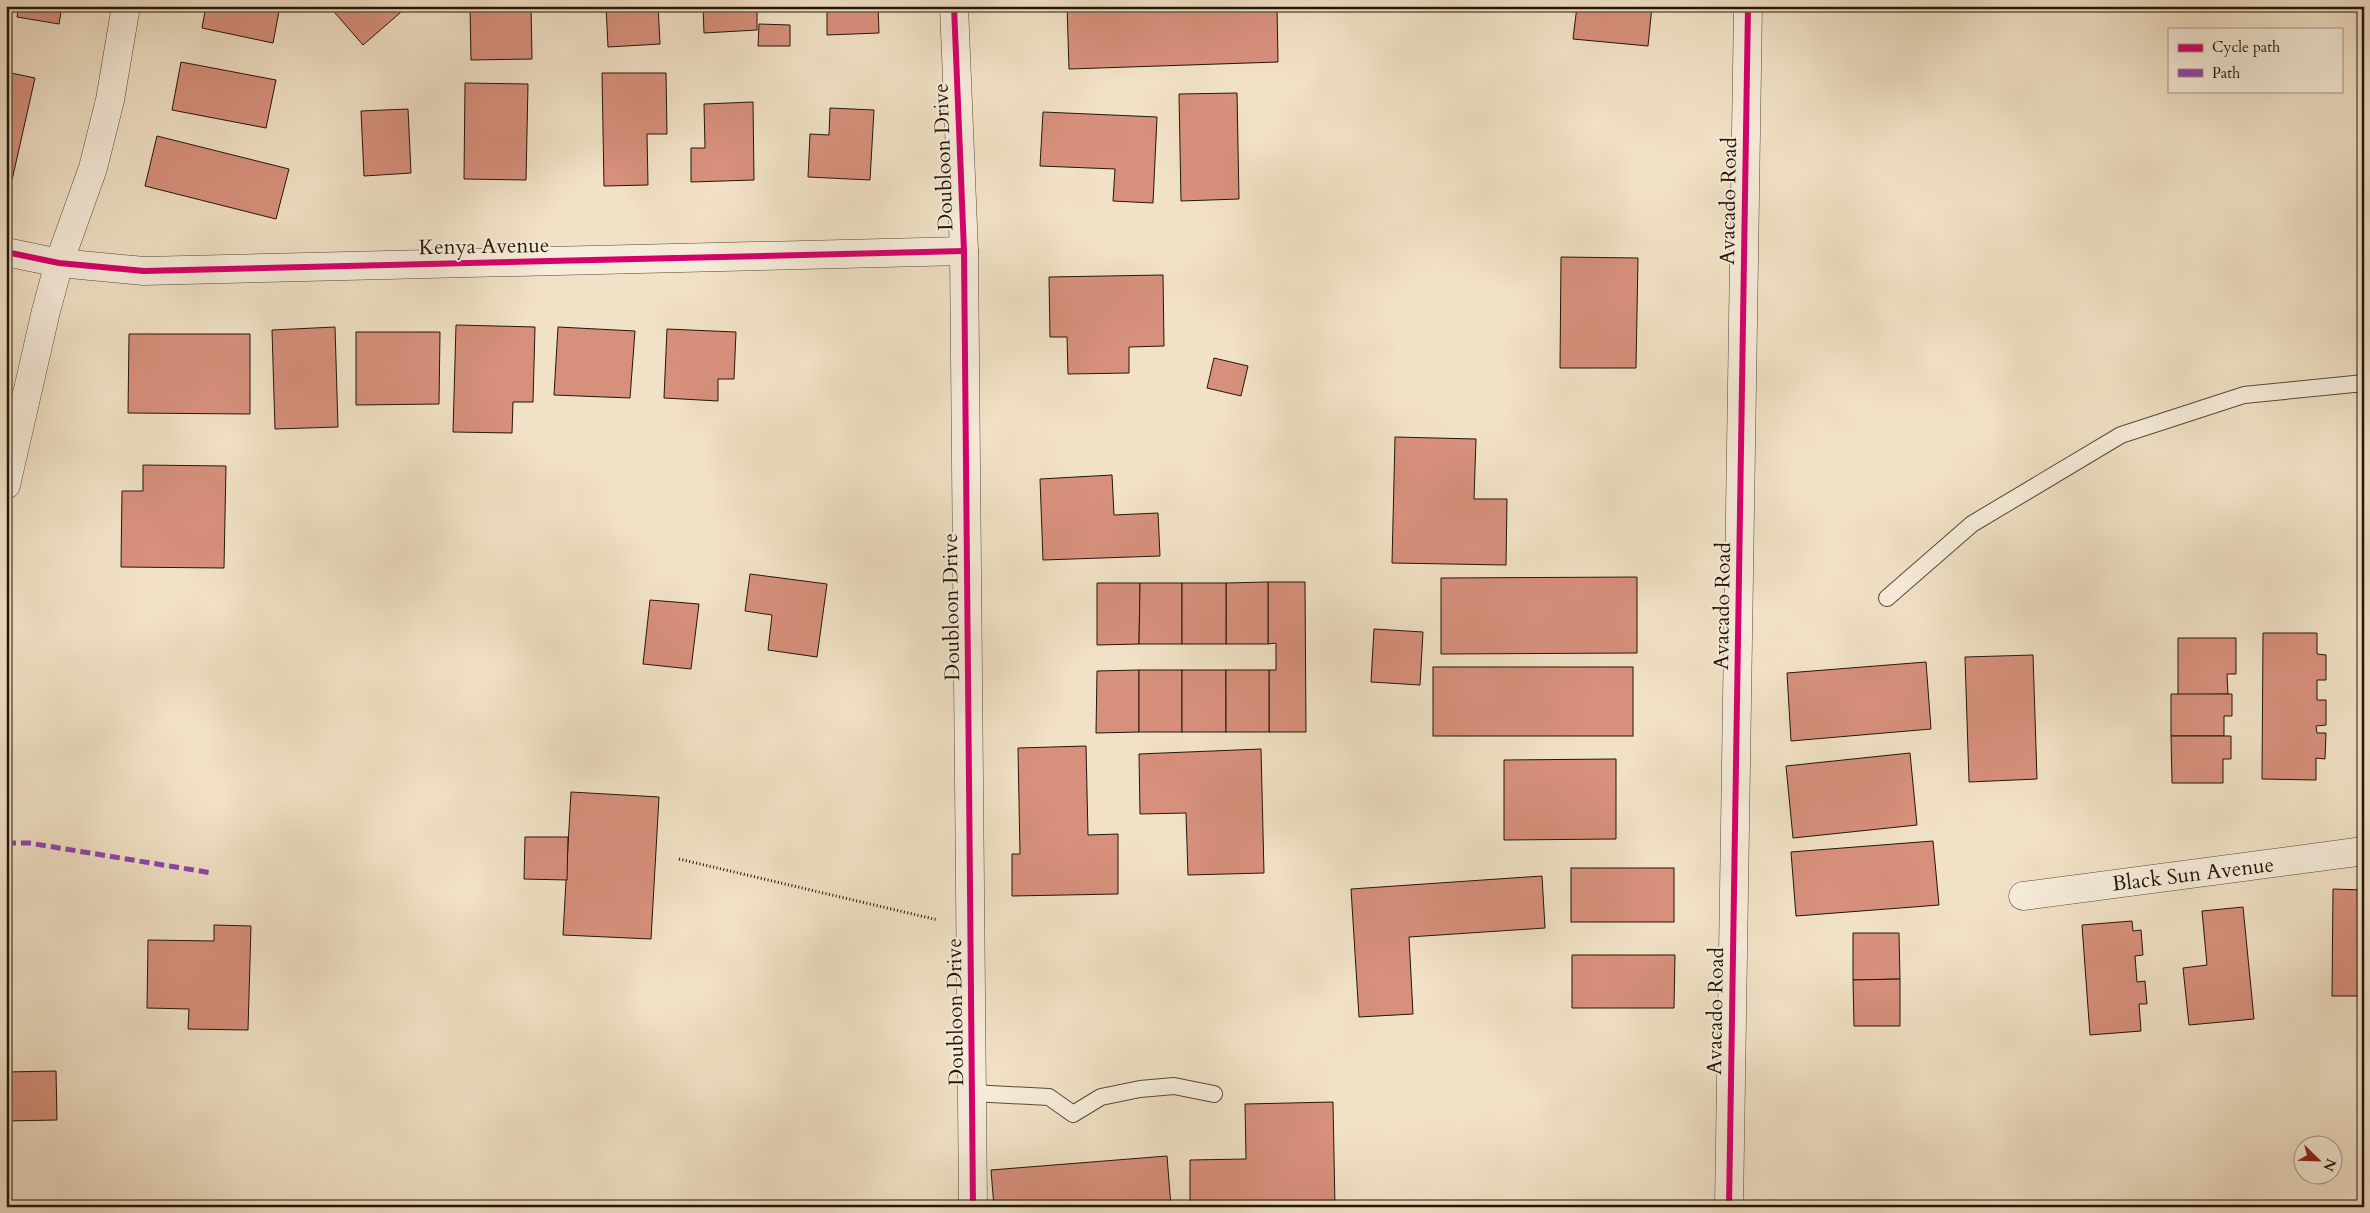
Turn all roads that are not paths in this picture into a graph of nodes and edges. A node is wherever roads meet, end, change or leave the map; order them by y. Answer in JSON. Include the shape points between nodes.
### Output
{"nodes":[{"id":1,"x":126,"y":6,"type":"edge"},
{"id":2,"x":954,"y":6,"type":"edge"},
{"id":3,"x":1748,"y":6,"type":"edge"},
{"id":4,"x":964,"y":251,"type":"junction"},
{"id":5,"x":6,"y":252,"type":"edge"},
{"id":6,"x":59,"y":263,"type":"junction"},
{"id":7,"x":2364,"y":383,"type":"edge"},
{"id":8,"x":6,"y":484,"type":"edge"},
{"id":9,"x":1887,"y":598,"type":"dead end"},
{"id":10,"x":2364,"y":851,"type":"edge"},
{"id":11,"x":2023,"y":896,"type":"dead end"},
{"id":12,"x":972,"y":1093,"type":"junction"},
{"id":13,"x":1214,"y":1094,"type":"dead end"},
{"id":14,"x":974,"y":1207,"type":"edge"},
{"id":15,"x":1728,"y":1207,"type":"edge"}],
"edges":[{"from":1,"to":6,"type":"street","via":[[102,135]]},
{"from":2,"to":4,"type":"street","name":"Doubloon Drive"},
{"from":3,"to":15,"type":"street","name":"Avacado Road"},
{"from":4,"to":6,"type":"street","name":"Kenya Avenue","via":[[154,271]]},
{"from":4,"to":12,"type":"street","name":"Doubloon Drive"},
{"from":5,"to":6,"type":"street","name":"Kenya Avenue"},
{"from":6,"to":8,"type":"street"},
{"from":7,"to":9,"type":"lane","via":[[2244,394],[2121,435],[1972,524]]},
{"from":10,"to":11,"type":"street","name":"Black Sun Avenue"},
{"from":12,"to":13,"type":"lane","via":[[1049,1097],[1073,1114],[1101,1097],[1140,1089],[1174,1086]]},
{"from":12,"to":14,"type":"street","name":"Doubloon Drive"}]}
